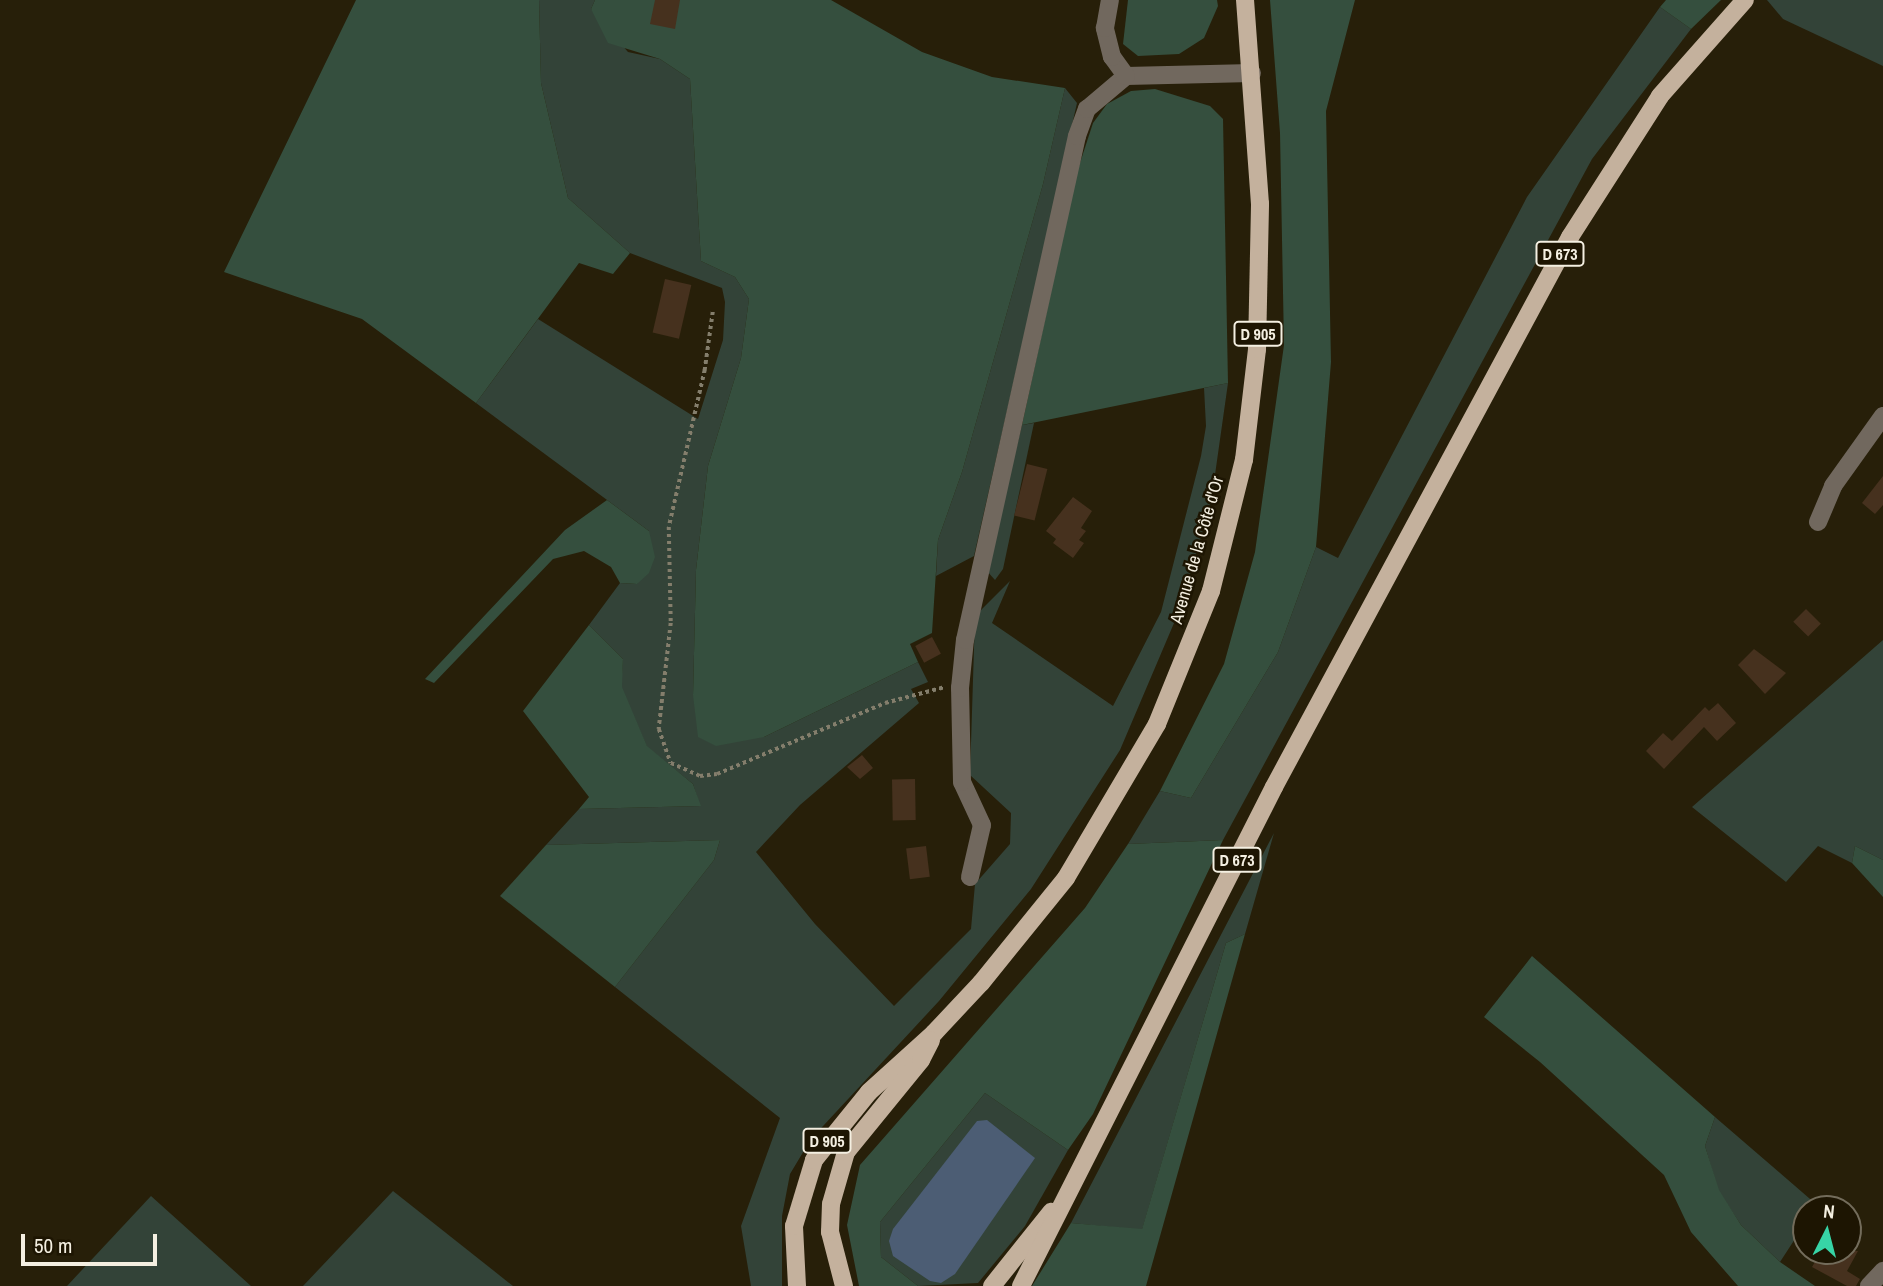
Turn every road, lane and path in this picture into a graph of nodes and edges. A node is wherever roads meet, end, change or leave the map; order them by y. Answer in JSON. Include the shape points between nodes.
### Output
{"nodes":[{"id":1,"x":1110,"y":0,"type":"edge"},
{"id":2,"x":1245,"y":0,"type":"edge"},
{"id":3,"x":1745,"y":0,"type":"edge"},
{"id":4,"x":1252,"y":73,"type":"junction"},
{"id":5,"x":1126,"y":76,"type":"junction"},
{"id":6,"x":713,"y":312,"type":"dead end"},
{"id":7,"x":1883,"y":416,"type":"edge"},
{"id":8,"x":1818,"y":522,"type":"dead end"},
{"id":9,"x":960,"y":688,"type":"junction"},
{"id":10,"x":970,"y":877,"type":"dead end"},
{"id":11,"x":934,"y":1033,"type":"junction"},
{"id":12,"x":1068,"y":1190,"type":"junction"},
{"id":13,"x":1883,"y":1270,"type":"edge"},
{"id":14,"x":797,"y":1286,"type":"edge"},
{"id":15,"x":844,"y":1286,"type":"edge"},
{"id":16,"x":992,"y":1286,"type":"edge"},
{"id":17,"x":1021,"y":1286,"type":"edge"},
{"id":18,"x":1869,"y":1286,"type":"edge"}],
"edges":[{"from":1,"to":5,"type":"street","via":[[1105,28],[1112,57]]},
{"from":2,"to":4,"type":"main road","name":"Avenue de la Côte d'Or","number":"D 905"},
{"from":3,"to":12,"type":"main road","number":"D 673","via":[[1654,104],[1570,237],[1274,787]]},
{"from":4,"to":5,"type":"street"},
{"from":4,"to":11,"type":"main road","name":"Avenue de la Côte d'Or","number":"D 905","via":[[1261,204],[1257,349],[1244,460],[1211,591],[1157,724],[1096,834],[1026,930]]},
{"from":5,"to":9,"type":"street","via":[[1087,109],[1077,136],[977,575]]},
{"from":6,"to":9,"type":"path","via":[[708,360],[669,527],[670,635],[659,729],[671,763],[700,776],[717,774],[918,691]]},
{"from":7,"to":8,"type":"street","via":[[1833,486]]},
{"from":9,"to":10,"type":"street","via":[[962,782],[982,825]]},
{"from":11,"to":14,"type":"main road","name":"Avenue de la Côte d'Or","number":"D 905","via":[[869,1092],[814,1160],[794,1226]]},
{"from":11,"to":15,"type":"main road","name":"Avenue de la Côte d'Or","number":"D 905","via":[[920,1060],[846,1152],[831,1204],[830,1232]]},
{"from":12,"to":16,"type":"main road","number":"D 673"},
{"from":12,"to":17,"type":"main road","number":"D 673"},
{"from":13,"to":18,"type":"street"}]}
